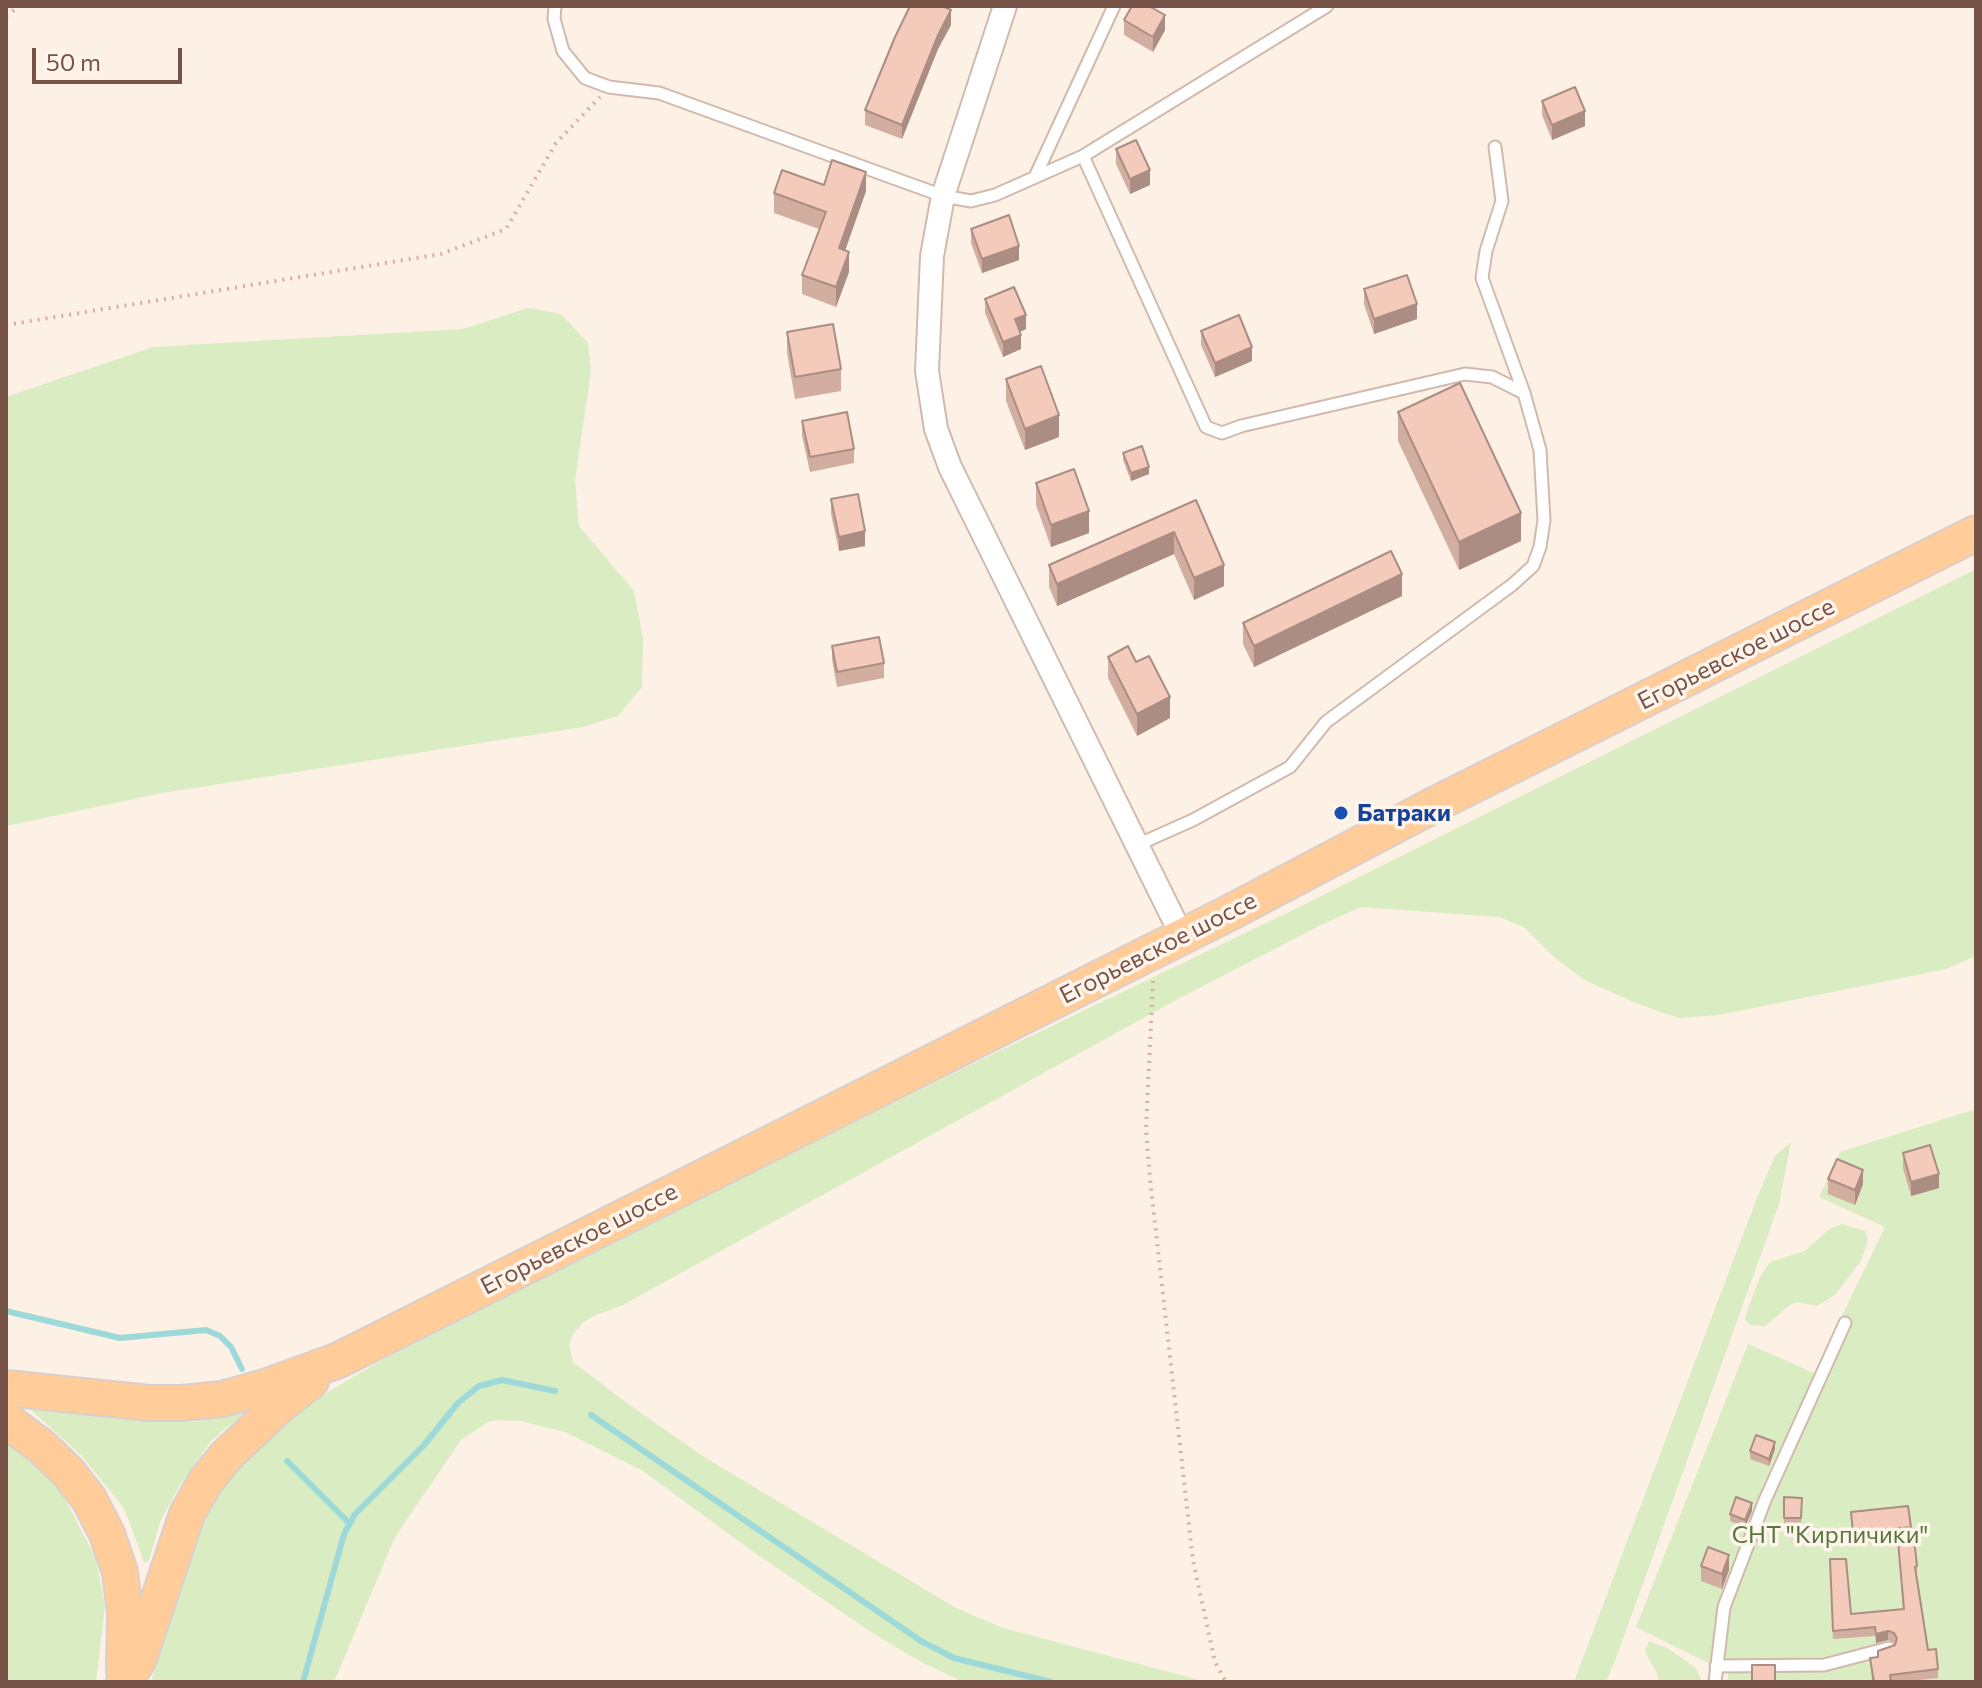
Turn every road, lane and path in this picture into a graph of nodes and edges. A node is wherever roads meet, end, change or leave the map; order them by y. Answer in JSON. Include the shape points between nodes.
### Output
{"nodes":[{"id":1,"x":20,"y":6,"type":"edge"},
{"id":2,"x":555,"y":6,"type":"edge"},
{"id":3,"x":1005,"y":6,"type":"edge"},
{"id":4,"x":1114,"y":6,"type":"edge"},
{"id":5,"x":1327,"y":6,"type":"edge"},
{"id":6,"x":6,"y":16,"type":"edge"},
{"id":7,"x":609,"y":87,"type":"junction"},
{"id":8,"x":1495,"y":147,"type":"dead end"},
{"id":9,"x":1083,"y":156,"type":"junction"},
{"id":10,"x":1035,"y":177,"type":"junction"},
{"id":11,"x":943,"y":196,"type":"junction"},
{"id":12,"x":6,"y":325,"type":"edge"},
{"id":13,"x":1524,"y":393,"type":"junction"},
{"id":14,"x":1976,"y":533,"type":"edge"},
{"id":15,"x":1137,"y":845,"type":"junction"},
{"id":16,"x":1168,"y":943,"type":"junction"},
{"id":17,"x":1845,"y":1323,"type":"dead end"},
{"id":18,"x":339,"y":1360,"type":"junction"},
{"id":19,"x":6,"y":1388,"type":"edge"},
{"id":20,"x":6,"y":1420,"type":"edge"},
{"id":21,"x":1889,"y":1648,"type":"edge"},
{"id":22,"x":1716,"y":1666,"type":"junction"},
{"id":23,"x":124,"y":1682,"type":"edge"},
{"id":24,"x":1226,"y":1682,"type":"edge"},
{"id":25,"x":1715,"y":1682,"type":"edge"}],
"edges":[{"from":1,"to":6,"type":"path"},
{"from":2,"to":7,"type":"lane","via":[[563,51],[585,78]]},
{"from":3,"to":11,"type":"street"},
{"from":4,"to":10,"type":"lane"},
{"from":5,"to":9,"type":"lane"},
{"from":7,"to":11,"type":"lane","via":[[659,93]]},
{"from":7,"to":12,"type":"path","via":[[556,143],[506,229],[441,254]]},
{"from":8,"to":13,"type":"lane","via":[[1502,201],[1482,278]]},
{"from":9,"to":10,"type":"lane"},
{"from":9,"to":13,"type":"lane","via":[[1206,427],[1222,433],[1465,374],[1492,377]]},
{"from":10,"to":11,"type":"lane","via":[[971,201]]},
{"from":11,"to":15,"type":"street","via":[[932,256],[927,371],[936,429]]},
{"from":13,"to":15,"type":"lane","via":[[1540,450],[1544,520],[1533,566],[1326,722],[1290,767]]},
{"from":14,"to":16,"type":"main road","name":"Егорьевское шоссе"},
{"from":15,"to":16,"type":"street"},
{"from":16,"to":18,"type":"main road","name":"Егорьевское шоссе"},
{"from":16,"to":24,"type":"path","via":[[1146,1129],[1193,1561],[1215,1662]]},
{"from":17,"to":22,"type":"lane","via":[[1765,1500],[1724,1607]]},
{"from":18,"to":19,"type":"main road","name":"Егорьевское шоссе","via":[[222,1399],[182,1403]]},
{"from":18,"to":23,"type":"main road","name":"Егорьевское шоссе","via":[[279,1406],[205,1482],[187,1514],[138,1661]]},
{"from":20,"to":23,"type":"main road","via":[[68,1472],[107,1534],[120,1572],[125,1612]]},
{"from":21,"to":22,"type":"lane","via":[[1824,1665]]},
{"from":22,"to":25,"type":"lane"}]}
